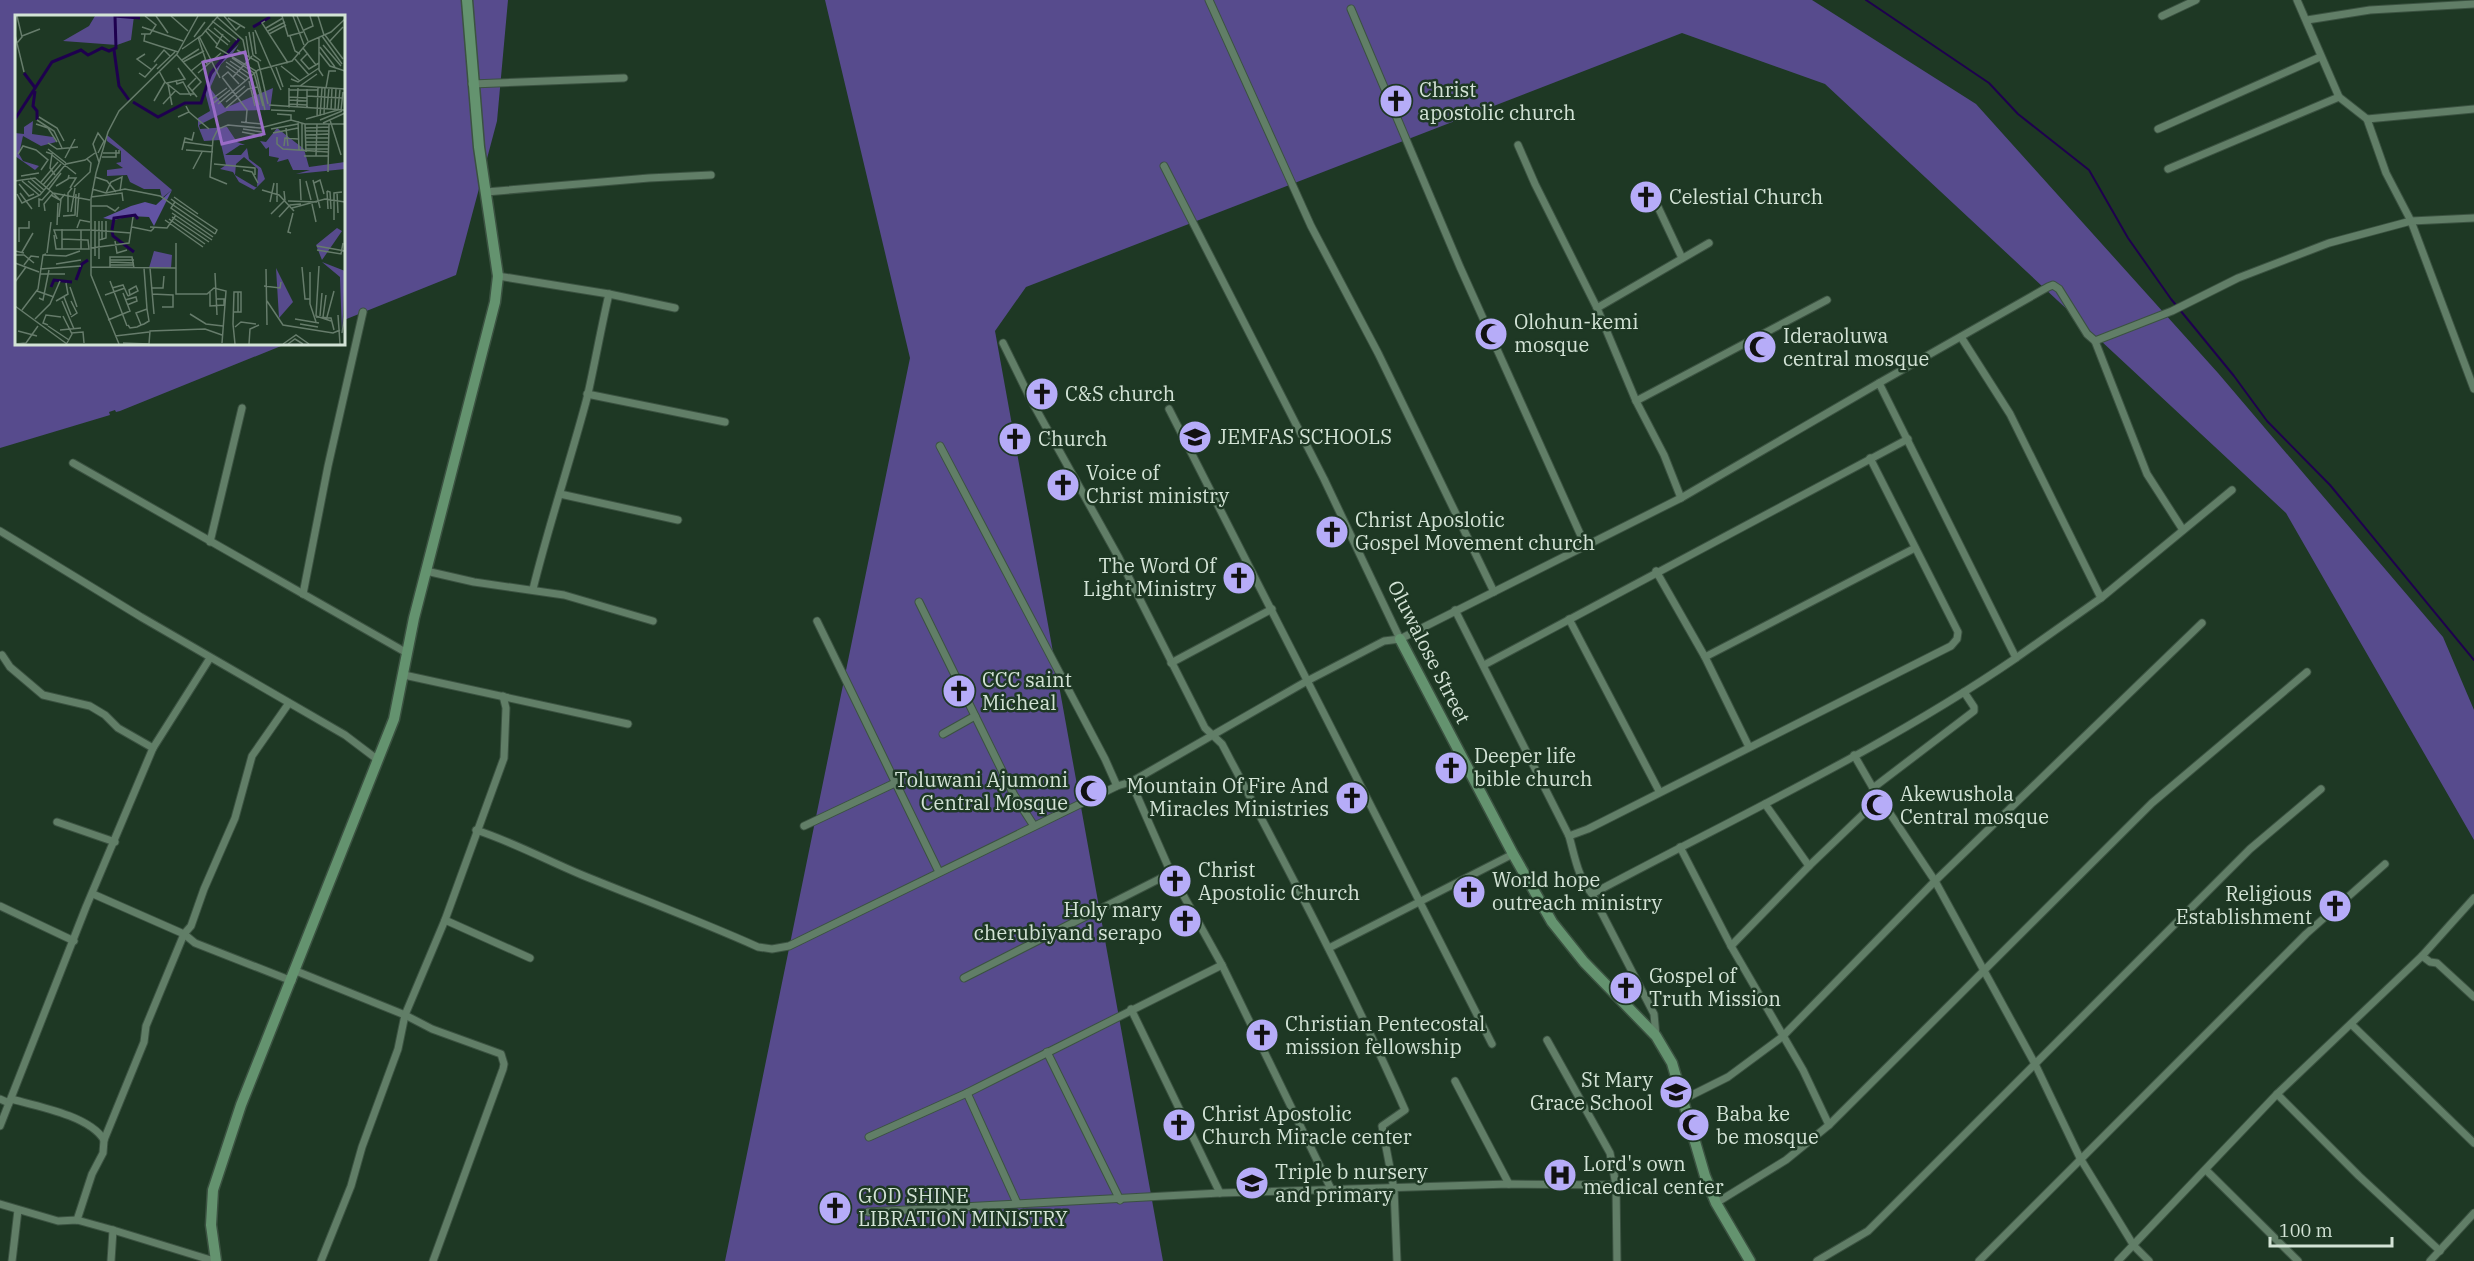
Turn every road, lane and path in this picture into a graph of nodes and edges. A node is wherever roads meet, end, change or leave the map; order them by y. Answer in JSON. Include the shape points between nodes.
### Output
{"nodes":[{"id":1,"x":467,"y":0,"type":"edge"},
{"id":2,"x":1209,"y":0,"type":"edge"},
{"id":3,"x":2196,"y":0,"type":"edge"},
{"id":4,"x":2297,"y":0,"type":"edge"},
{"id":5,"x":2474,"y":4,"type":"edge"},
{"id":6,"x":1351,"y":9,"type":"dead end"},
{"id":7,"x":2162,"y":16,"type":"dead end"},
{"id":8,"x":2307,"y":20,"type":"junction"},
{"id":9,"x":2320,"y":57,"type":"junction"},
{"id":10,"x":624,"y":78,"type":"dead end"},
{"id":11,"x":472,"y":84,"type":"junction"},
{"id":12,"x":2339,"y":97,"type":"junction"},
{"id":13,"x":2474,"y":109,"type":"edge"},
{"id":14,"x":2367,"y":119,"type":"junction"},
{"id":15,"x":2158,"y":129,"type":"dead end"},
{"id":16,"x":1518,"y":145,"type":"dead end"},
{"id":17,"x":1164,"y":166,"type":"dead end"},
{"id":18,"x":2169,"y":169,"type":"dead end"},
{"id":19,"x":711,"y":175,"type":"dead end"},
{"id":20,"x":486,"y":192,"type":"junction"},
{"id":21,"x":1658,"y":207,"type":"dead end"},
{"id":22,"x":2474,"y":218,"type":"edge"},
{"id":23,"x":2411,"y":221,"type":"junction"},
{"id":24,"x":1709,"y":243,"type":"dead end"},
{"id":25,"x":1682,"y":258,"type":"junction"},
{"id":26,"x":498,"y":276,"type":"junction"},
{"id":27,"x":609,"y":294,"type":"junction"},
{"id":28,"x":1827,"y":300,"type":"dead end"},
{"id":29,"x":675,"y":308,"type":"dead end"},
{"id":30,"x":1598,"y":308,"type":"junction"},
{"id":31,"x":363,"y":312,"type":"dead end"},
{"id":32,"x":1961,"y":337,"type":"junction"},
{"id":33,"x":2095,"y":341,"type":"junction"},
{"id":34,"x":1003,"y":343,"type":"dead end"},
{"id":35,"x":1879,"y":383,"type":"junction"},
{"id":36,"x":2474,"y":389,"type":"edge"},
{"id":37,"x":587,"y":394,"type":"junction"},
{"id":38,"x":1636,"y":401,"type":"junction"},
{"id":39,"x":242,"y":408,"type":"dead end"},
{"id":40,"x":1169,"y":409,"type":"dead end"},
{"id":41,"x":725,"y":422,"type":"dead end"},
{"id":42,"x":1908,"y":439,"type":"junction"},
{"id":43,"x":940,"y":446,"type":"dead end"},
{"id":44,"x":1870,"y":459,"type":"junction"},
{"id":45,"x":73,"y":463,"type":"dead end"},
{"id":46,"x":2232,"y":490,"type":"dead end"},
{"id":47,"x":560,"y":494,"type":"junction"},
{"id":48,"x":1681,"y":498,"type":"junction"},
{"id":49,"x":678,"y":520,"type":"dead end"},
{"id":50,"x":2184,"y":530,"type":"junction"},
{"id":51,"x":0,"y":531,"type":"edge"},
{"id":52,"x":210,"y":542,"type":"junction"},
{"id":53,"x":1586,"y":547,"type":"junction"},
{"id":54,"x":1915,"y":548,"type":"junction"},
{"id":55,"x":426,"y":571,"type":"junction"},
{"id":56,"x":1656,"y":571,"type":"junction"},
{"id":57,"x":533,"y":589,"type":"junction"},
{"id":58,"x":1494,"y":592,"type":"junction"},
{"id":59,"x":303,"y":594,"type":"junction"},
{"id":60,"x":2101,"y":598,"type":"junction"},
{"id":61,"x":919,"y":603,"type":"dead end"},
{"id":62,"x":1272,"y":609,"type":"junction"},
{"id":63,"x":1455,"y":610,"type":"junction"},
{"id":64,"x":1569,"y":619,"type":"junction"},
{"id":65,"x":653,"y":621,"type":"dead end"},
{"id":66,"x":817,"y":621,"type":"dead end"},
{"id":67,"x":2202,"y":622,"type":"dead end"},
{"id":68,"x":1400,"y":639,"type":"junction"},
{"id":69,"x":408,"y":653,"type":"junction"},
{"id":70,"x":2,"y":655,"type":"dead end"},
{"id":71,"x":1706,"y":657,"type":"junction"},
{"id":72,"x":210,"y":658,"type":"junction"},
{"id":73,"x":2016,"y":658,"type":"junction"},
{"id":74,"x":1171,"y":663,"type":"junction"},
{"id":75,"x":1484,"y":665,"type":"junction"},
{"id":76,"x":2307,"y":672,"type":"dead end"},
{"id":77,"x":404,"y":675,"type":"junction"},
{"id":78,"x":1307,"y":681,"type":"junction"},
{"id":79,"x":1964,"y":692,"type":"junction"},
{"id":80,"x":503,"y":696,"type":"junction"},
{"id":81,"x":289,"y":703,"type":"junction"},
{"id":82,"x":975,"y":716,"type":"junction"},
{"id":83,"x":628,"y":724,"type":"dead end"},
{"id":84,"x":943,"y":734,"type":"dead end"},
{"id":85,"x":1213,"y":736,"type":"junction"},
{"id":86,"x":1749,"y":747,"type":"junction"},
{"id":87,"x":153,"y":748,"type":"junction"},
{"id":88,"x":1854,"y":755,"type":"junction"},
{"id":89,"x":378,"y":760,"type":"junction"},
{"id":90,"x":1131,"y":782,"type":"junction"},
{"id":91,"x":896,"y":783,"type":"junction"},
{"id":92,"x":1117,"y":786,"type":"junction"},
{"id":93,"x":1873,"y":788,"type":"junction"},
{"id":94,"x":2321,"y":789,"type":"dead end"},
{"id":95,"x":1659,"y":791,"type":"junction"},
{"id":96,"x":1880,"y":798,"type":"junction"},
{"id":97,"x":1765,"y":804,"type":"junction"},
{"id":98,"x":57,"y":822,"type":"dead end"},
{"id":99,"x":804,"y":826,"type":"dead end"},
{"id":100,"x":1034,"y":826,"type":"junction"},
{"id":101,"x":476,"y":830,"type":"junction"},
{"id":102,"x":1569,"y":837,"type":"junction"},
{"id":103,"x":115,"y":842,"type":"junction"},
{"id":104,"x":1680,"y":847,"type":"junction"},
{"id":105,"x":1513,"y":854,"type":"junction"},
{"id":106,"x":2385,"y":864,"type":"dead end"},
{"id":107,"x":1809,"y":866,"type":"junction"},
{"id":108,"x":939,"y":872,"type":"junction"},
{"id":109,"x":1171,"y":873,"type":"junction"},
{"id":110,"x":1935,"y":881,"type":"junction"},
{"id":111,"x":93,"y":894,"type":"junction"},
{"id":112,"x":1592,"y":894,"type":"junction"},
{"id":113,"x":2474,"y":898,"type":"edge"},
{"id":114,"x":1419,"y":903,"type":"junction"},
{"id":115,"x":0,"y":906,"type":"edge"},
{"id":116,"x":445,"y":920,"type":"junction"},
{"id":117,"x":184,"y":934,"type":"junction"},
{"id":118,"x":74,"y":940,"type":"junction"},
{"id":119,"x":1731,"y":946,"type":"junction"},
{"id":120,"x":1329,"y":948,"type":"junction"},
{"id":121,"x":2422,"y":956,"type":"junction"},
{"id":122,"x":530,"y":958,"type":"dead end"},
{"id":123,"x":1222,"y":965,"type":"junction"},
{"id":124,"x":1983,"y":972,"type":"junction"},
{"id":125,"x":294,"y":976,"type":"junction"},
{"id":126,"x":964,"y":978,"type":"dead end"},
{"id":127,"x":2474,"y":997,"type":"edge"},
{"id":128,"x":1131,"y":1009,"type":"junction"},
{"id":129,"x":405,"y":1015,"type":"junction"},
{"id":130,"x":2351,"y":1024,"type":"junction"},
{"id":131,"x":1656,"y":1036,"type":"junction"},
{"id":132,"x":1782,"y":1037,"type":"junction"},
{"id":133,"x":1547,"y":1040,"type":"dead end"},
{"id":134,"x":1492,"y":1044,"type":"dead end"},
{"id":135,"x":1047,"y":1052,"type":"junction"},
{"id":136,"x":2035,"y":1064,"type":"junction"},
{"id":137,"x":1455,"y":1081,"type":"dead end"},
{"id":138,"x":967,"y":1093,"type":"junction"},
{"id":139,"x":2277,"y":1094,"type":"junction"},
{"id":140,"x":0,"y":1099,"type":"edge"},
{"id":141,"x":1682,"y":1100,"type":"junction"},
{"id":142,"x":10,"y":1101,"type":"junction"},
{"id":143,"x":1829,"y":1125,"type":"junction"},
{"id":144,"x":0,"y":1126,"type":"edge"},
{"id":145,"x":869,"y":1137,"type":"dead end"},
{"id":146,"x":104,"y":1140,"type":"junction"},
{"id":147,"x":2474,"y":1143,"type":"edge"},
{"id":148,"x":2080,"y":1158,"type":"junction"},
{"id":149,"x":2206,"y":1170,"type":"junction"},
{"id":150,"x":1509,"y":1184,"type":"junction"},
{"id":151,"x":1616,"y":1185,"type":"junction"},
{"id":152,"x":1394,"y":1189,"type":"junction"},
{"id":153,"x":1332,"y":1191,"type":"junction"},
{"id":154,"x":1220,"y":1193,"type":"junction"},
{"id":155,"x":1120,"y":1200,"type":"junction"},
{"id":156,"x":1017,"y":1203,"type":"junction"},
{"id":157,"x":1716,"y":1203,"type":"junction"},
{"id":158,"x":0,"y":1204,"type":"edge"},
{"id":159,"x":18,"y":1210,"type":"junction"},
{"id":160,"x":868,"y":1212,"type":"dead end"},
{"id":161,"x":2474,"y":1213,"type":"edge"},
{"id":162,"x":76,"y":1220,"type":"junction"},
{"id":163,"x":113,"y":1230,"type":"junction"},
{"id":164,"x":2134,"y":1245,"type":"junction"},
{"id":165,"x":2440,"y":1251,"type":"junction"},
{"id":166,"x":12,"y":1261,"type":"edge"},
{"id":167,"x":111,"y":1261,"type":"edge"},
{"id":168,"x":215,"y":1261,"type":"edge"},
{"id":169,"x":321,"y":1261,"type":"edge"},
{"id":170,"x":433,"y":1261,"type":"edge"},
{"id":171,"x":1397,"y":1261,"type":"edge"},
{"id":172,"x":1617,"y":1261,"type":"edge"},
{"id":173,"x":1750,"y":1261,"type":"edge"},
{"id":174,"x":1816,"y":1261,"type":"edge"},
{"id":175,"x":1979,"y":1261,"type":"edge"},
{"id":176,"x":2118,"y":1261,"type":"edge"},
{"id":177,"x":2150,"y":1261,"type":"edge"},
{"id":178,"x":2298,"y":1261,"type":"edge"},
{"id":179,"x":2430,"y":1261,"type":"edge"}],
"edges":[{"from":1,"to":11,"type":"street"},
{"from":2,"to":58,"type":"street","via":[[1311,226],[1378,353]]},
{"from":3,"to":7,"type":"street"},
{"from":4,"to":8,"type":"street"},
{"from":5,"to":8,"type":"street","via":[[2370,10]]},
{"from":6,"to":53,"type":"street","via":[[1460,267]]},
{"from":8,"to":9,"type":"street"},
{"from":9,"to":12,"type":"street"},
{"from":9,"to":15,"type":"street"},
{"from":10,"to":11,"type":"street"},
{"from":11,"to":20,"type":"street"},
{"from":12,"to":14,"type":"street"},
{"from":12,"to":18,"type":"street"},
{"from":13,"to":14,"type":"street"},
{"from":14,"to":23,"type":"street","via":[[2386,173]]},
{"from":16,"to":30,"type":"street"},
{"from":17,"to":68,"type":"street","name":"Oluwalose Street","via":[[1324,479]]},
{"from":19,"to":20,"type":"street"},
{"from":20,"to":26,"type":"street"},
{"from":21,"to":25,"type":"street"},
{"from":22,"to":23,"type":"street"},
{"from":23,"to":33,"type":"street","via":[[2329,243]]},
{"from":23,"to":36,"type":"street"},
{"from":24,"to":25,"type":"street"},
{"from":25,"to":30,"type":"street"},
{"from":26,"to":27,"type":"street"},
{"from":26,"to":55,"type":"street","via":[[495,302]]},
{"from":27,"to":29,"type":"street"},
{"from":27,"to":37,"type":"street"},
{"from":28,"to":38,"type":"street"},
{"from":30,"to":38,"type":"street"},
{"from":31,"to":59,"type":"street"},
{"from":32,"to":33,"type":"street","via":[[2053,285]]},
{"from":32,"to":35,"type":"street"},
{"from":32,"to":60,"type":"street","via":[[2010,414]]},
{"from":33,"to":50,"type":"street","via":[[2147,474]]},
{"from":34,"to":74,"type":"street","via":[[1112,543]]},
{"from":35,"to":42,"type":"street"},
{"from":35,"to":48,"type":"street"},
{"from":37,"to":41,"type":"street"},
{"from":37,"to":47,"type":"street"},
{"from":38,"to":48,"type":"street"},
{"from":39,"to":52,"type":"street"},
{"from":40,"to":62,"type":"street"},
{"from":42,"to":44,"type":"street"},
{"from":42,"to":73,"type":"street"},
{"from":43,"to":92,"type":"street"},
{"from":44,"to":54,"type":"street"},
{"from":44,"to":56,"type":"street"},
{"from":45,"to":52,"type":"street"},
{"from":46,"to":50,"type":"street"},
{"from":47,"to":49,"type":"street"},
{"from":47,"to":57,"type":"street"},
{"from":48,"to":53,"type":"street"},
{"from":50,"to":60,"type":"street"},
{"from":51,"to":72,"type":"street"},
{"from":52,"to":59,"type":"street"},
{"from":53,"to":58,"type":"street"},
{"from":54,"to":71,"type":"street"},
{"from":54,"to":86,"type":"street","via":[[1958,632],[1952,646]]},
{"from":55,"to":57,"type":"street"},
{"from":55,"to":69,"type":"street"},
{"from":56,"to":64,"type":"street"},
{"from":56,"to":71,"type":"street"},
{"from":57,"to":65,"type":"street"},
{"from":58,"to":63,"type":"street"},
{"from":59,"to":69,"type":"street"},
{"from":60,"to":73,"type":"street"},
{"from":61,"to":82,"type":"street"},
{"from":62,"to":74,"type":"street"},
{"from":62,"to":78,"type":"street"},
{"from":63,"to":68,"type":"street"},
{"from":63,"to":75,"type":"street"},
{"from":64,"to":75,"type":"street"},
{"from":64,"to":95,"type":"street"},
{"from":66,"to":91,"type":"street"},
{"from":67,"to":110,"type":"street"},
{"from":68,"to":78,"type":"street","via":[[1383,641]]},
{"from":68,"to":105,"type":"street","name":"Oluwalose Street"},
{"from":69,"to":77,"type":"street"},
{"from":70,"to":87,"type":"street","via":[[10,667],[43,695],[90,706]]},
{"from":71,"to":86,"type":"street"},
{"from":72,"to":81,"type":"street"},
{"from":72,"to":87,"type":"street"},
{"from":73,"to":79,"type":"street"},
{"from":74,"to":85,"type":"street"},
{"from":75,"to":102,"type":"street"},
{"from":76,"to":124,"type":"street","via":[[2152,803]]},
{"from":77,"to":80,"type":"street"},
{"from":77,"to":89,"type":"street","via":[[394,719]]},
{"from":78,"to":85,"type":"street"},
{"from":78,"to":114,"type":"street"},
{"from":79,"to":88,"type":"street"},
{"from":79,"to":93,"type":"street","via":[[1974,711]]},
{"from":80,"to":83,"type":"street"},
{"from":80,"to":101,"type":"street","via":[[504,758]]},
{"from":81,"to":89,"type":"street","via":[[345,735]]},
{"from":81,"to":117,"type":"street","via":[[252,756],[235,818],[191,926]]},
{"from":82,"to":84,"type":"street"},
{"from":82,"to":100,"type":"street"},
{"from":85,"to":90,"type":"street"},
{"from":85,"to":120,"type":"street","via":[[1222,744]]},
{"from":86,"to":95,"type":"street"},
{"from":87,"to":103,"type":"street"},
{"from":88,"to":93,"type":"street"},
{"from":88,"to":97,"type":"street"},
{"from":89,"to":125,"type":"street"},
{"from":90,"to":92,"type":"street"},
{"from":90,"to":109,"type":"street"},
{"from":91,"to":99,"type":"street"},
{"from":91,"to":108,"type":"street"},
{"from":92,"to":100,"type":"street"},
{"from":93,"to":96,"type":"street"},
{"from":94,"to":136,"type":"street","via":[[2250,849]]},
{"from":95,"to":102,"type":"street"},
{"from":96,"to":107,"type":"street"},
{"from":96,"to":110,"type":"street"},
{"from":97,"to":104,"type":"street"},
{"from":97,"to":107,"type":"street"},
{"from":98,"to":103,"type":"street"},
{"from":100,"to":108,"type":"street"},
{"from":101,"to":108,"type":"street","via":[[758,947],[772,949],[816,934]]},
{"from":101,"to":116,"type":"street"},
{"from":102,"to":112,"type":"street","via":[[1580,874]]},
{"from":103,"to":111,"type":"street"},
{"from":104,"to":112,"type":"street"},
{"from":104,"to":119,"type":"street"},
{"from":105,"to":114,"type":"street"},
{"from":105,"to":131,"type":"street","name":"Oluwalose Street","via":[[1567,942]]},
{"from":106,"to":148,"type":"street","via":[[2306,934]]},
{"from":107,"to":119,"type":"street"},
{"from":109,"to":123,"type":"street"},
{"from":109,"to":126,"type":"street"},
{"from":110,"to":124,"type":"street"},
{"from":110,"to":132,"type":"street"},
{"from":111,"to":117,"type":"street"},
{"from":111,"to":118,"type":"street"},
{"from":112,"to":131,"type":"street","via":[[1654,1014]]},
{"from":113,"to":121,"type":"street"},
{"from":114,"to":120,"type":"street"},
{"from":114,"to":134,"type":"street"},
{"from":115,"to":118,"type":"street"},
{"from":116,"to":122,"type":"street"},
{"from":116,"to":129,"type":"street"},
{"from":117,"to":125,"type":"street","via":[[195,943]]},
{"from":117,"to":146,"type":"street"},
{"from":118,"to":142,"type":"street"},
{"from":119,"to":132,"type":"street"},
{"from":120,"to":152,"type":"street","via":[[1406,1110],[1382,1126]]},
{"from":121,"to":127,"type":"street","via":[[2437,963]]},
{"from":121,"to":130,"type":"street"},
{"from":123,"to":128,"type":"street"},
{"from":123,"to":153,"type":"street"},
{"from":124,"to":136,"type":"street"},
{"from":124,"to":143,"type":"street"},
{"from":125,"to":129,"type":"street"},
{"from":125,"to":168,"type":"street","via":[[213,1190]]},
{"from":128,"to":135,"type":"street"},
{"from":128,"to":154,"type":"street"},
{"from":129,"to":169,"type":"street","via":[[398,1049]]},
{"from":129,"to":170,"type":"street","via":[[501,1054],[504,1064]]},
{"from":130,"to":139,"type":"street"},
{"from":130,"to":147,"type":"street"},
{"from":131,"to":141,"type":"street","name":"Oluwalose Street","via":[[1672,1063]]},
{"from":132,"to":141,"type":"street","via":[[1728,1077]]},
{"from":132,"to":143,"type":"street"},
{"from":133,"to":151,"type":"street","via":[[1610,1153]]},
{"from":135,"to":138,"type":"street"},
{"from":135,"to":155,"type":"street"},
{"from":136,"to":148,"type":"street"},
{"from":136,"to":174,"type":"street","via":[[1868,1231]]},
{"from":137,"to":150,"type":"street"},
{"from":138,"to":145,"type":"street"},
{"from":138,"to":156,"type":"street"},
{"from":139,"to":149,"type":"street"},
{"from":139,"to":165,"type":"street"},
{"from":140,"to":142,"type":"street"},
{"from":141,"to":157,"type":"street","name":"Oluwalose Street"},
{"from":142,"to":144,"type":"street"},
{"from":142,"to":146,"type":"street","via":[[70,1117],[94,1129]]},
{"from":143,"to":157,"type":"street","via":[[1786,1160]]},
{"from":146,"to":162,"type":"street","via":[[103,1153]]},
{"from":148,"to":164,"type":"street"},
{"from":148,"to":175,"type":"street"},
{"from":149,"to":164,"type":"street"},
{"from":149,"to":178,"type":"street"},
{"from":150,"to":151,"type":"street"},
{"from":150,"to":152,"type":"street"},
{"from":151,"to":172,"type":"street"},
{"from":152,"to":153,"type":"street"},
{"from":152,"to":171,"type":"street"},
{"from":153,"to":154,"type":"street"},
{"from":154,"to":155,"type":"street"},
{"from":155,"to":156,"type":"street"},
{"from":156,"to":160,"type":"street"},
{"from":157,"to":173,"type":"street","name":"Oluwalose Street"},
{"from":158,"to":159,"type":"street"},
{"from":159,"to":162,"type":"street","via":[[58,1221]]},
{"from":159,"to":166,"type":"street"},
{"from":161,"to":165,"type":"street"},
{"from":162,"to":163,"type":"street"},
{"from":163,"to":167,"type":"street"},
{"from":163,"to":168,"type":"street"},
{"from":164,"to":176,"type":"street"},
{"from":164,"to":177,"type":"street"},
{"from":165,"to":179,"type":"street"}]}
